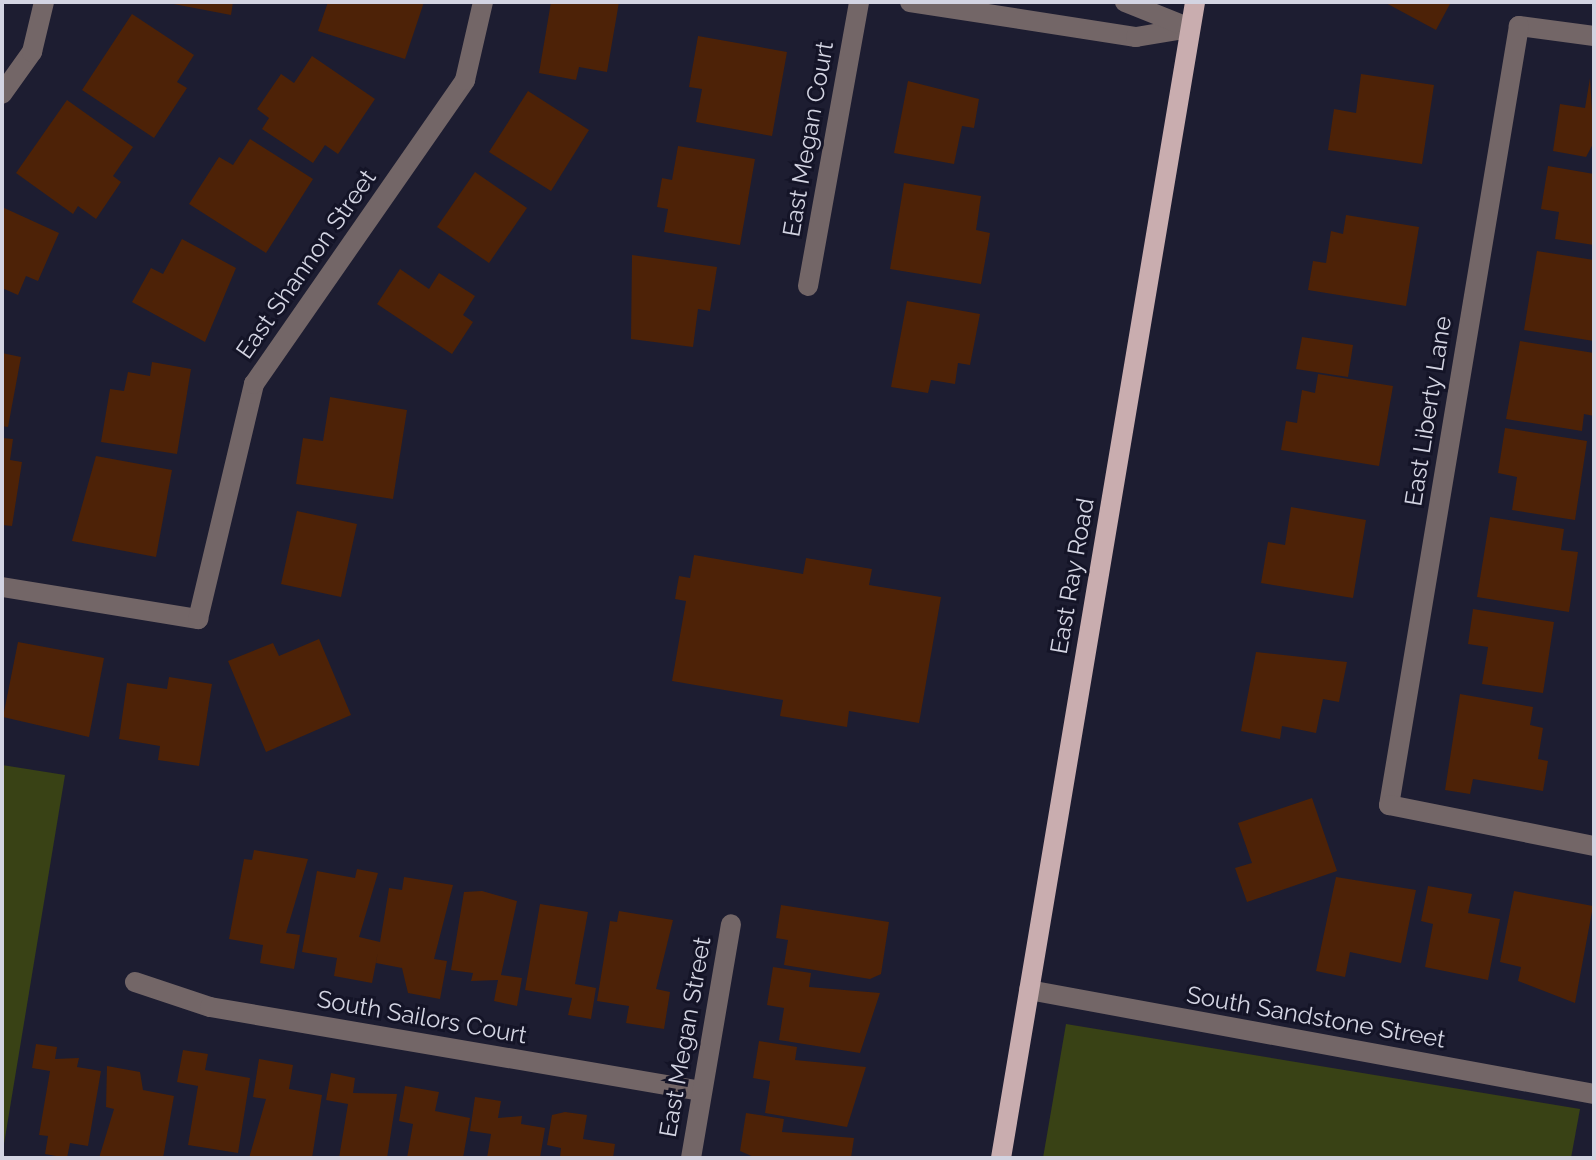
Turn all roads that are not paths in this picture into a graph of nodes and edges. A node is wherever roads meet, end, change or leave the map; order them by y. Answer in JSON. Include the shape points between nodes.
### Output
{"nodes":[{"id":1,"x":44,"y":2,"type":"edge"},
{"id":2,"x":483,"y":2,"type":"edge"},
{"id":3,"x":859,"y":2,"type":"edge"},
{"id":4,"x":910,"y":2,"type":"edge"},
{"id":5,"x":1125,"y":2,"type":"edge"},
{"id":6,"x":1195,"y":2,"type":"edge"},
{"id":7,"x":1190,"y":28,"type":"junction"},
{"id":8,"x":1594,"y":36,"type":"edge"},
{"id":9,"x":2,"y":94,"type":"edge"},
{"id":10,"x":808,"y":286,"type":"dead end"},
{"id":11,"x":2,"y":587,"type":"edge"},
{"id":12,"x":1594,"y":846,"type":"edge"},
{"id":13,"x":731,"y":924,"type":"dead end"},
{"id":14,"x":135,"y":982,"type":"dead end"},
{"id":15,"x":1029,"y":990,"type":"junction"},
{"id":16,"x":702,"y":1091,"type":"junction"},
{"id":17,"x":1594,"y":1094,"type":"edge"},
{"id":18,"x":691,"y":1158,"type":"edge"},
{"id":19,"x":1001,"y":1158,"type":"edge"}],
"edges":[{"from":1,"to":9,"type":"street","via":[[32,52]]},
{"from":2,"to":11,"type":"street","name":"East Shannon Street","via":[[465,80],[254,384],[198,619]]},
{"from":3,"to":10,"type":"street","name":"East Megan Court"},
{"from":4,"to":7,"type":"street","via":[[1136,37]]},
{"from":5,"to":7,"type":"street"},
{"from":6,"to":7,"type":"main road","name":"East Ray Road"},
{"from":7,"to":15,"type":"main road","name":"East Ray Road"},
{"from":8,"to":12,"type":"street","name":"East Liberty Lane","via":[[1519,26],[1389,805]]},
{"from":13,"to":16,"type":"street","name":"East Megan Street"},
{"from":14,"to":16,"type":"street","name":"South Sailors Court","via":[[210,1007]]},
{"from":15,"to":17,"type":"street","name":"South Sandstone Street"},
{"from":15,"to":19,"type":"main road","name":"East Ray Road"},
{"from":16,"to":18,"type":"street","name":"East Megan Street"}]}
